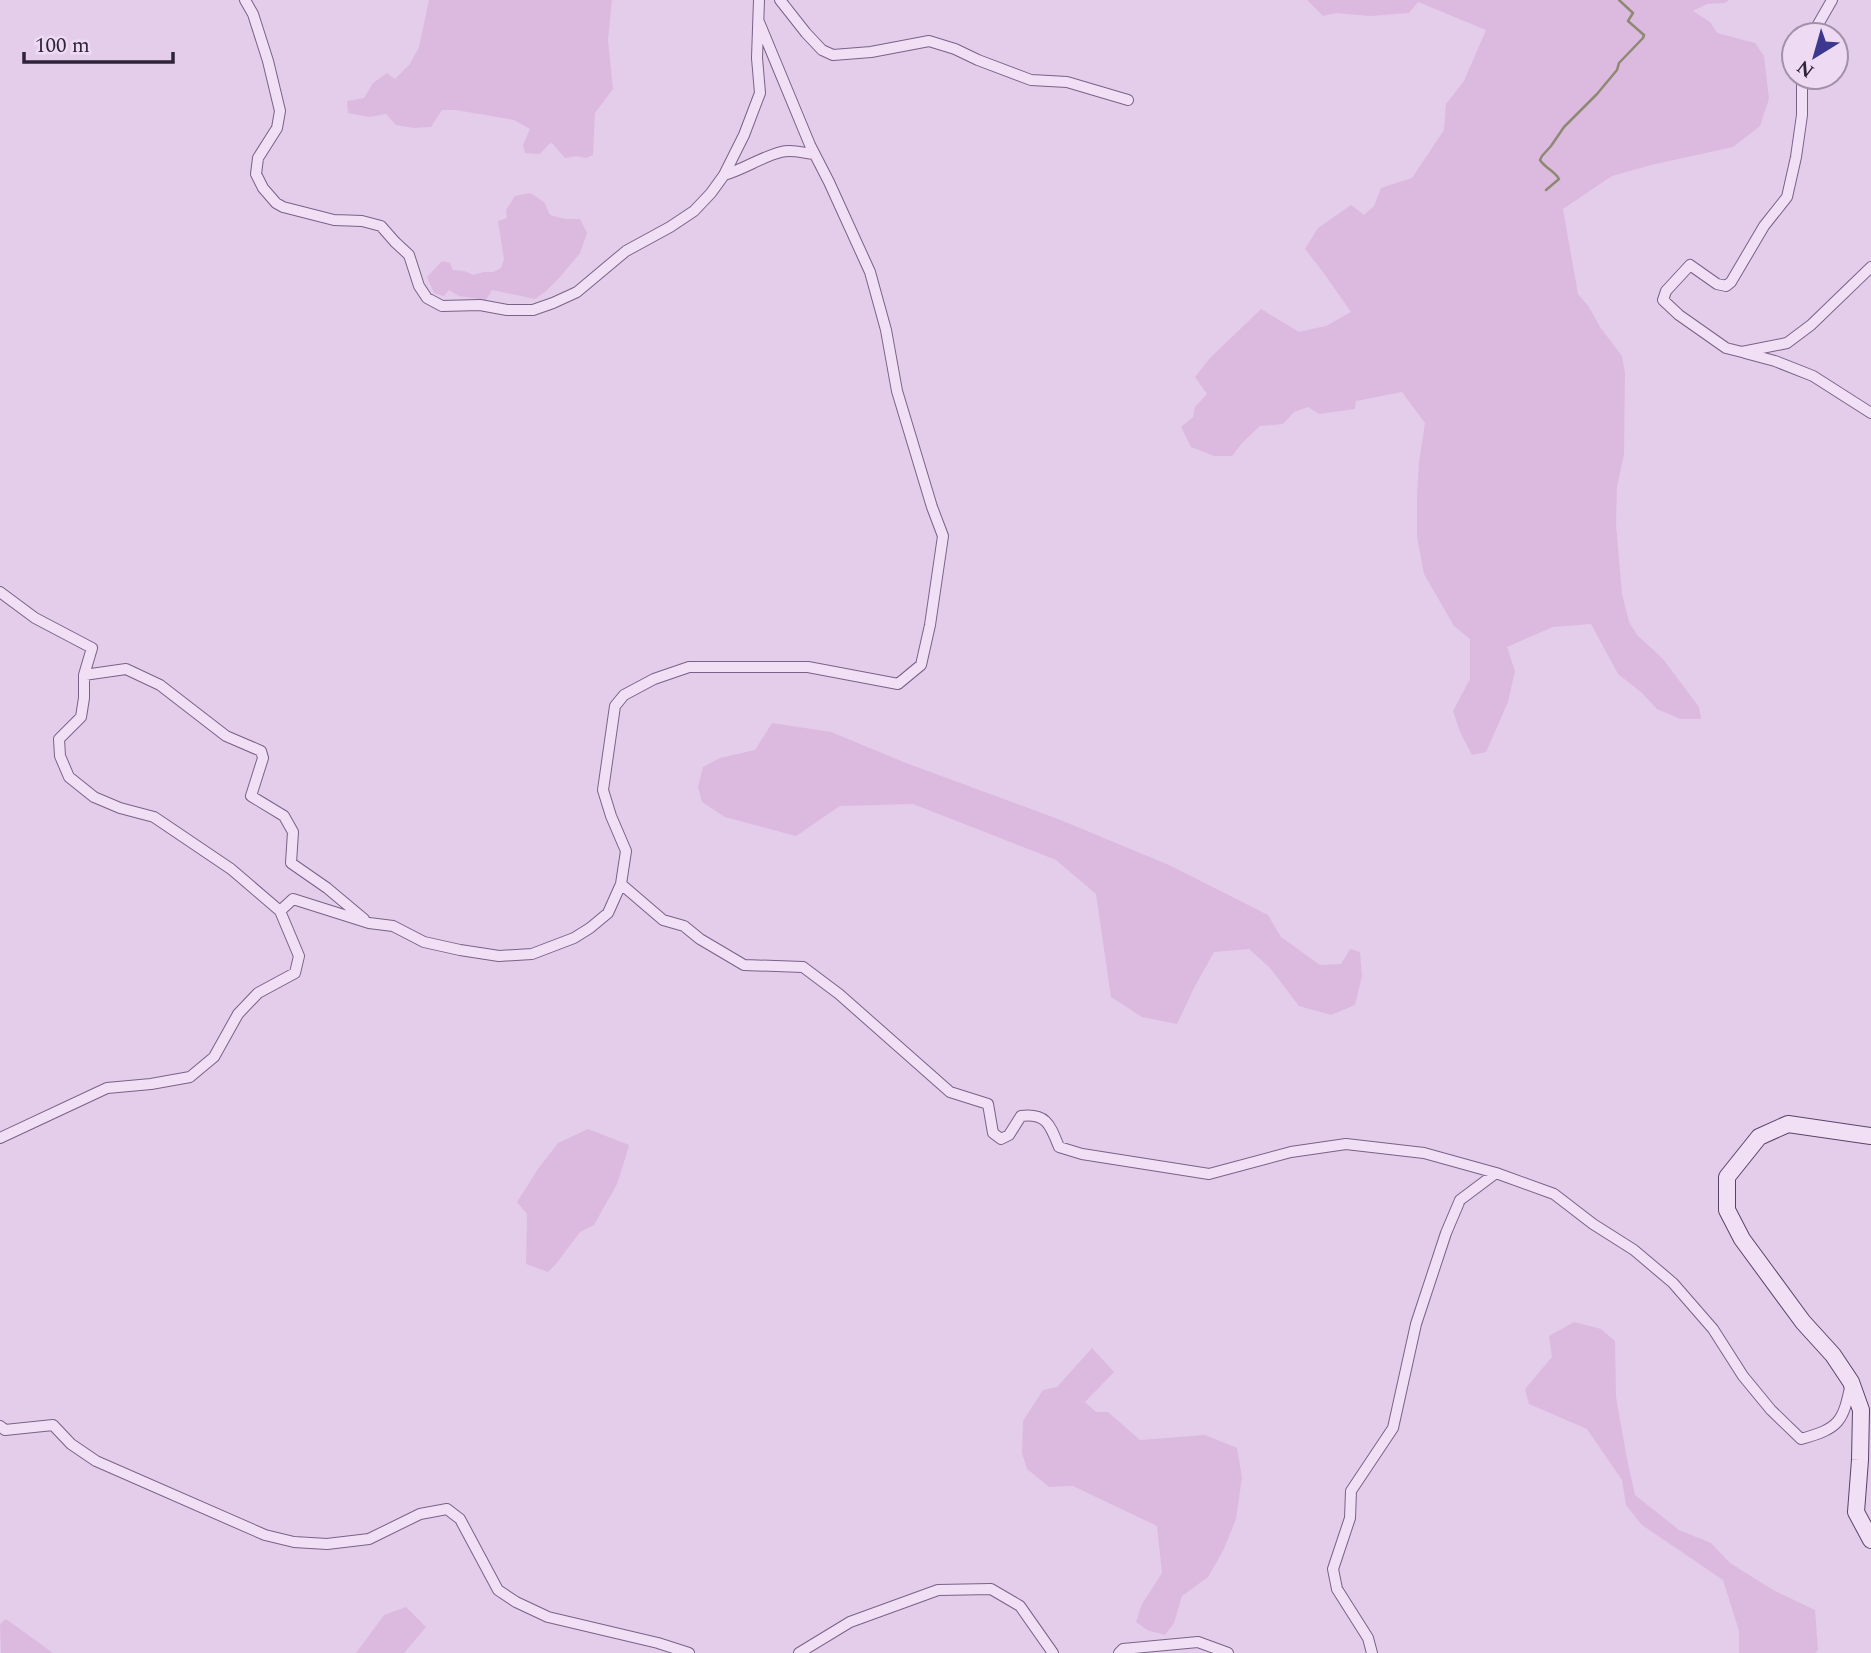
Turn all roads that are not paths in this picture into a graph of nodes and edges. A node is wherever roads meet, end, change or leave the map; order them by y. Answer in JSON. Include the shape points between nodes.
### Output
{"nodes":[{"id":1,"x":245,"y":0,"type":"edge"},
{"id":2,"x":759,"y":0,"type":"edge"},
{"id":3,"x":780,"y":0,"type":"edge"},
{"id":4,"x":1832,"y":0,"type":"edge"},
{"id":5,"x":1820,"y":21,"type":"edge"},
{"id":6,"x":759,"y":23,"type":"junction"},
{"id":7,"x":1802,"y":91,"type":"edge"},
{"id":8,"x":1128,"y":100,"type":"dead end"},
{"id":9,"x":814,"y":154,"type":"junction"},
{"id":10,"x":724,"y":175,"type":"junction"},
{"id":11,"x":1871,"y":267,"type":"edge"},
{"id":12,"x":1742,"y":352,"type":"junction"},
{"id":13,"x":1871,"y":413,"type":"edge"},
{"id":14,"x":0,"y":592,"type":"edge"},
{"id":15,"x":84,"y":675,"type":"junction"},
{"id":16,"x":621,"y":884,"type":"junction"},
{"id":17,"x":280,"y":911,"type":"junction"},
{"id":18,"x":369,"y":923,"type":"junction"},
{"id":19,"x":1871,"y":1136,"type":"edge"},
{"id":20,"x":0,"y":1138,"type":"edge"},
{"id":21,"x":1496,"y":1173,"type":"junction"},
{"id":22,"x":1851,"y":1382,"type":"junction"},
{"id":23,"x":0,"y":1426,"type":"edge"},
{"id":24,"x":1871,"y":1540,"type":"edge"},
{"id":25,"x":657,"y":1648,"type":"edge"},
{"id":26,"x":689,"y":1653,"type":"edge"},
{"id":27,"x":799,"y":1653,"type":"edge"},
{"id":28,"x":1054,"y":1653,"type":"edge"},
{"id":29,"x":1119,"y":1653,"type":"edge"},
{"id":30,"x":1228,"y":1653,"type":"edge"},
{"id":31,"x":1372,"y":1653,"type":"edge"}],
"edges":[{"from":1,"to":10,"type":"street","via":[[257,26],[280,111],[277,128],[258,158],[256,174],[263,188],[283,207],[381,226],[409,255],[427,298],[442,306],[533,310],[577,292],[626,251],[694,211]]},
{"from":2,"to":6,"type":"street"},
{"from":3,"to":8,"type":"street","via":[[822,50],[833,55],[929,41],[1031,80],[1068,82]]},
{"from":4,"to":5,"type":"street"},
{"from":6,"to":9,"type":"street"},
{"from":6,"to":10,"type":"street","via":[[760,93]]},
{"from":7,"to":12,"type":"street","via":[[1787,197],[1731,282],[1717,284],[1690,265],[1663,300],[1726,348]]},
{"from":9,"to":10,"type":"street","via":[[781,152]]},
{"from":9,"to":16,"type":"street","via":[[870,272],[897,391],[943,536],[921,665],[898,684],[808,667],[688,667],[624,695],[615,706],[603,790],[626,851]]},
{"from":11,"to":12,"type":"street","via":[[1787,343]]},
{"from":12,"to":13,"type":"street","via":[[1813,376]]},
{"from":14,"to":15,"type":"street","via":[[35,618],[92,648]]},
{"from":15,"to":17,"type":"street","via":[[81,716],[59,739],[69,777],[94,797],[154,817],[231,869]]},
{"from":15,"to":18,"type":"street","via":[[126,669],[160,685],[226,736],[261,751],[251,796],[284,816],[293,832],[291,863]]},
{"from":16,"to":18,"type":"street","via":[[608,913],[590,929],[532,954],[499,956],[460,950],[424,942],[393,926]]},
{"from":16,"to":21,"type":"street","via":[[663,920],[684,926],[744,965],[803,967],[950,1092],[988,1104],[993,1133],[1001,1139],[1021,1116],[1033,1114],[1045,1120],[1059,1147],[1209,1174],[1291,1152],[1346,1144],[1424,1153]]},
{"from":17,"to":18,"type":"street","via":[[293,899]]},
{"from":17,"to":20,"type":"street","via":[[299,956],[295,973],[258,993],[238,1014],[214,1056],[190,1077],[107,1088]]},
{"from":19,"to":22,"type":"street","via":[[1787,1124],[1759,1137],[1727,1177],[1727,1210],[1742,1239]]},
{"from":21,"to":22,"type":"street","via":[[1554,1194],[1672,1283],[1713,1329],[1750,1385],[1801,1439],[1838,1423]]},
{"from":21,"to":31,"type":"street","via":[[1460,1200],[1416,1324],[1392,1428],[1350,1491],[1350,1518],[1332,1569],[1337,1589],[1368,1638]]},
{"from":22,"to":24,"type":"street","via":[[1861,1410],[1856,1512]]},
{"from":23,"to":25,"type":"street","via":[[5,1430],[53,1425],[96,1461],[265,1535],[294,1542],[369,1539],[420,1514],[447,1509],[460,1519],[498,1590],[548,1617]]},
{"from":25,"to":26,"type":"street"},
{"from":27,"to":28,"type":"street","via":[[850,1622],[937,1590],[991,1589],[1020,1606]]},
{"from":29,"to":30,"type":"street","via":[[1123,1648],[1198,1642]]}]}
